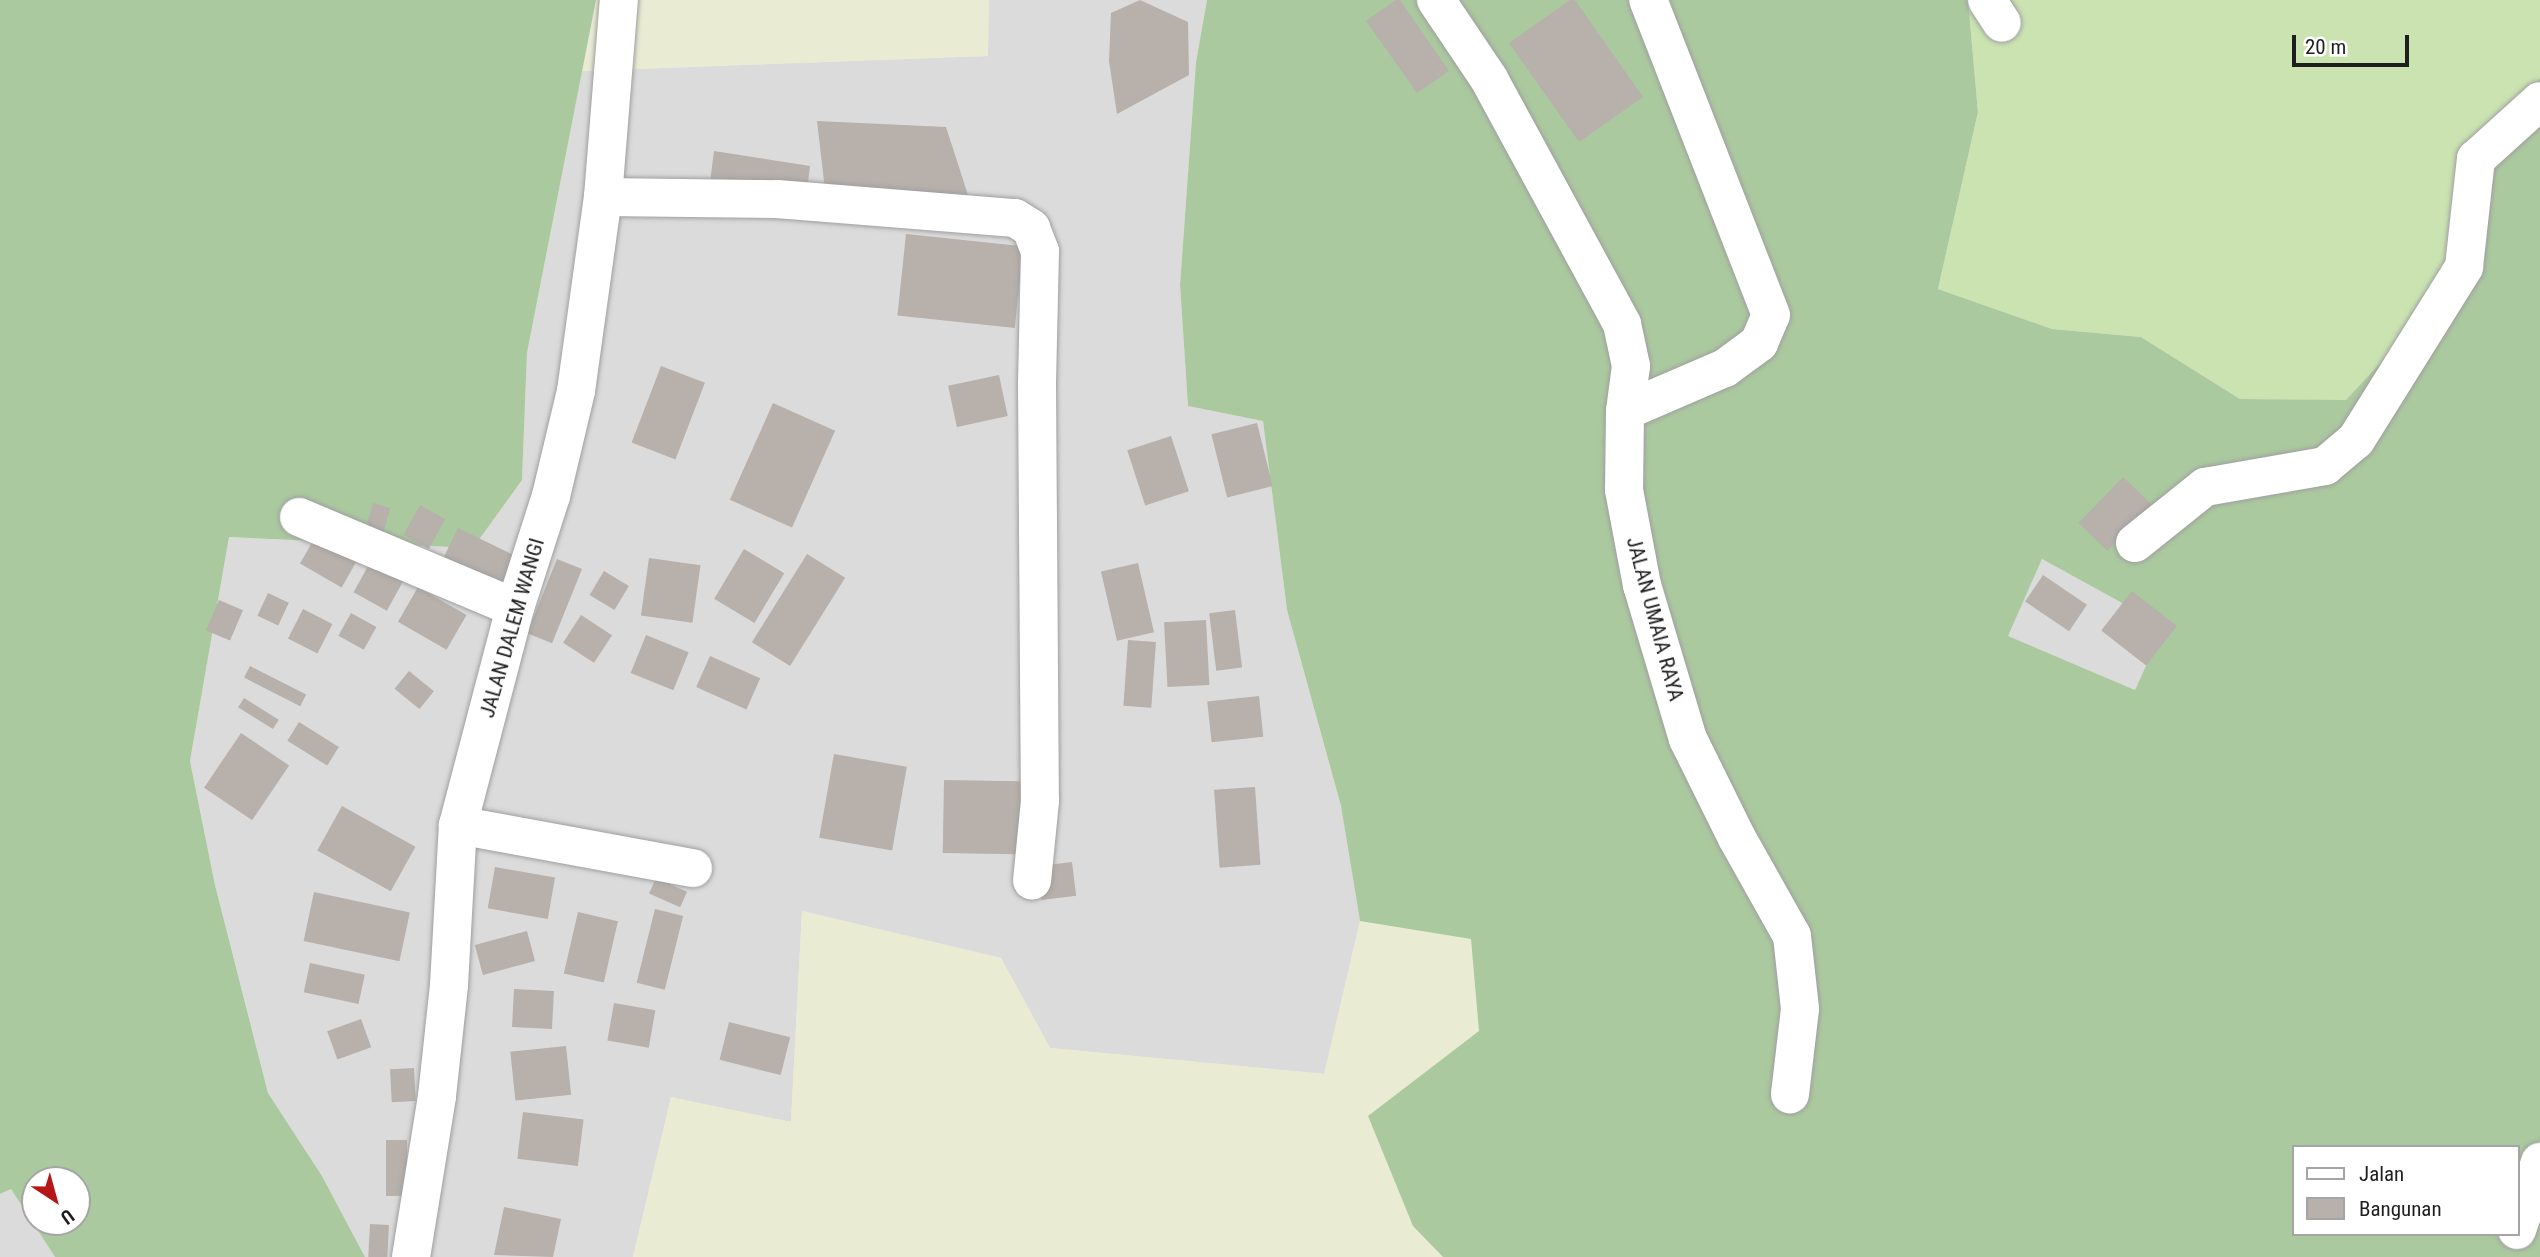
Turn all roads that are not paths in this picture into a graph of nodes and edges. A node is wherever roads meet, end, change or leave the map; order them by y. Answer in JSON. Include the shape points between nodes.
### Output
{"nodes":[{"id":1,"x":619,"y":0,"type":"edge"},
{"id":2,"x":1436,"y":0,"type":"edge"},
{"id":3,"x":1648,"y":0,"type":"edge"},
{"id":4,"x":2540,"y":101,"type":"edge"},
{"id":5,"x":603,"y":197,"type":"junction"},
{"id":6,"x":1625,"y":411,"type":"junction"},
{"id":7,"x":299,"y":517,"type":"dead end"},
{"id":8,"x":2135,"y":544,"type":"dead end"},
{"id":9,"x":515,"y":607,"type":"junction"},
{"id":10,"x":458,"y":825,"type":"junction"},
{"id":11,"x":693,"y":868,"type":"dead end"},
{"id":12,"x":1032,"y":881,"type":"dead end"},
{"id":13,"x":1790,"y":1094,"type":"dead end"},
{"id":14,"x":2540,"y":1161,"type":"edge"},
{"id":15,"x":2519,"y":1223,"type":"edge"},
{"id":16,"x":2515,"y":1236,"type":"edge"},
{"id":17,"x":411,"y":1257,"type":"edge"},
{"id":18,"x":2508,"y":1257,"type":"edge"}],
"edges":[{"from":1,"to":5,"type":"street","name":"JALAN DALEM WANGI"},
{"from":2,"to":6,"type":"street","name":"JALAN UMAIA RAYA","via":[[1489,79],[1622,324],[1631,366]]},
{"from":3,"to":6,"type":"street","via":[[1771,315],[1759,343],[1725,368]]},
{"from":4,"to":8,"type":"street","via":[[2476,159],[2464,267],[2356,440],[2325,466],[2204,486]]},
{"from":5,"to":9,"type":"street","name":"JALAN DALEM WANGI","via":[[576,391],[551,496]]},
{"from":5,"to":12,"type":"street","via":[[777,199],[1015,218],[1031,228],[1040,251],[1040,801]]},
{"from":6,"to":13,"type":"street","name":"JALAN UMAIA RAYA","via":[[1624,490],[1642,585],[1688,739],[1793,936],[1800,1009]]},
{"from":7,"to":9,"type":"street"},
{"from":9,"to":10,"type":"street","name":"JALAN DALEM WANGI"},
{"from":10,"to":11,"type":"street"},
{"from":10,"to":17,"type":"street","name":"JALAN DALEM WANGI","via":[[437,1096]]},
{"from":14,"to":15,"type":"street"},
{"from":16,"to":18,"type":"street"}]}
